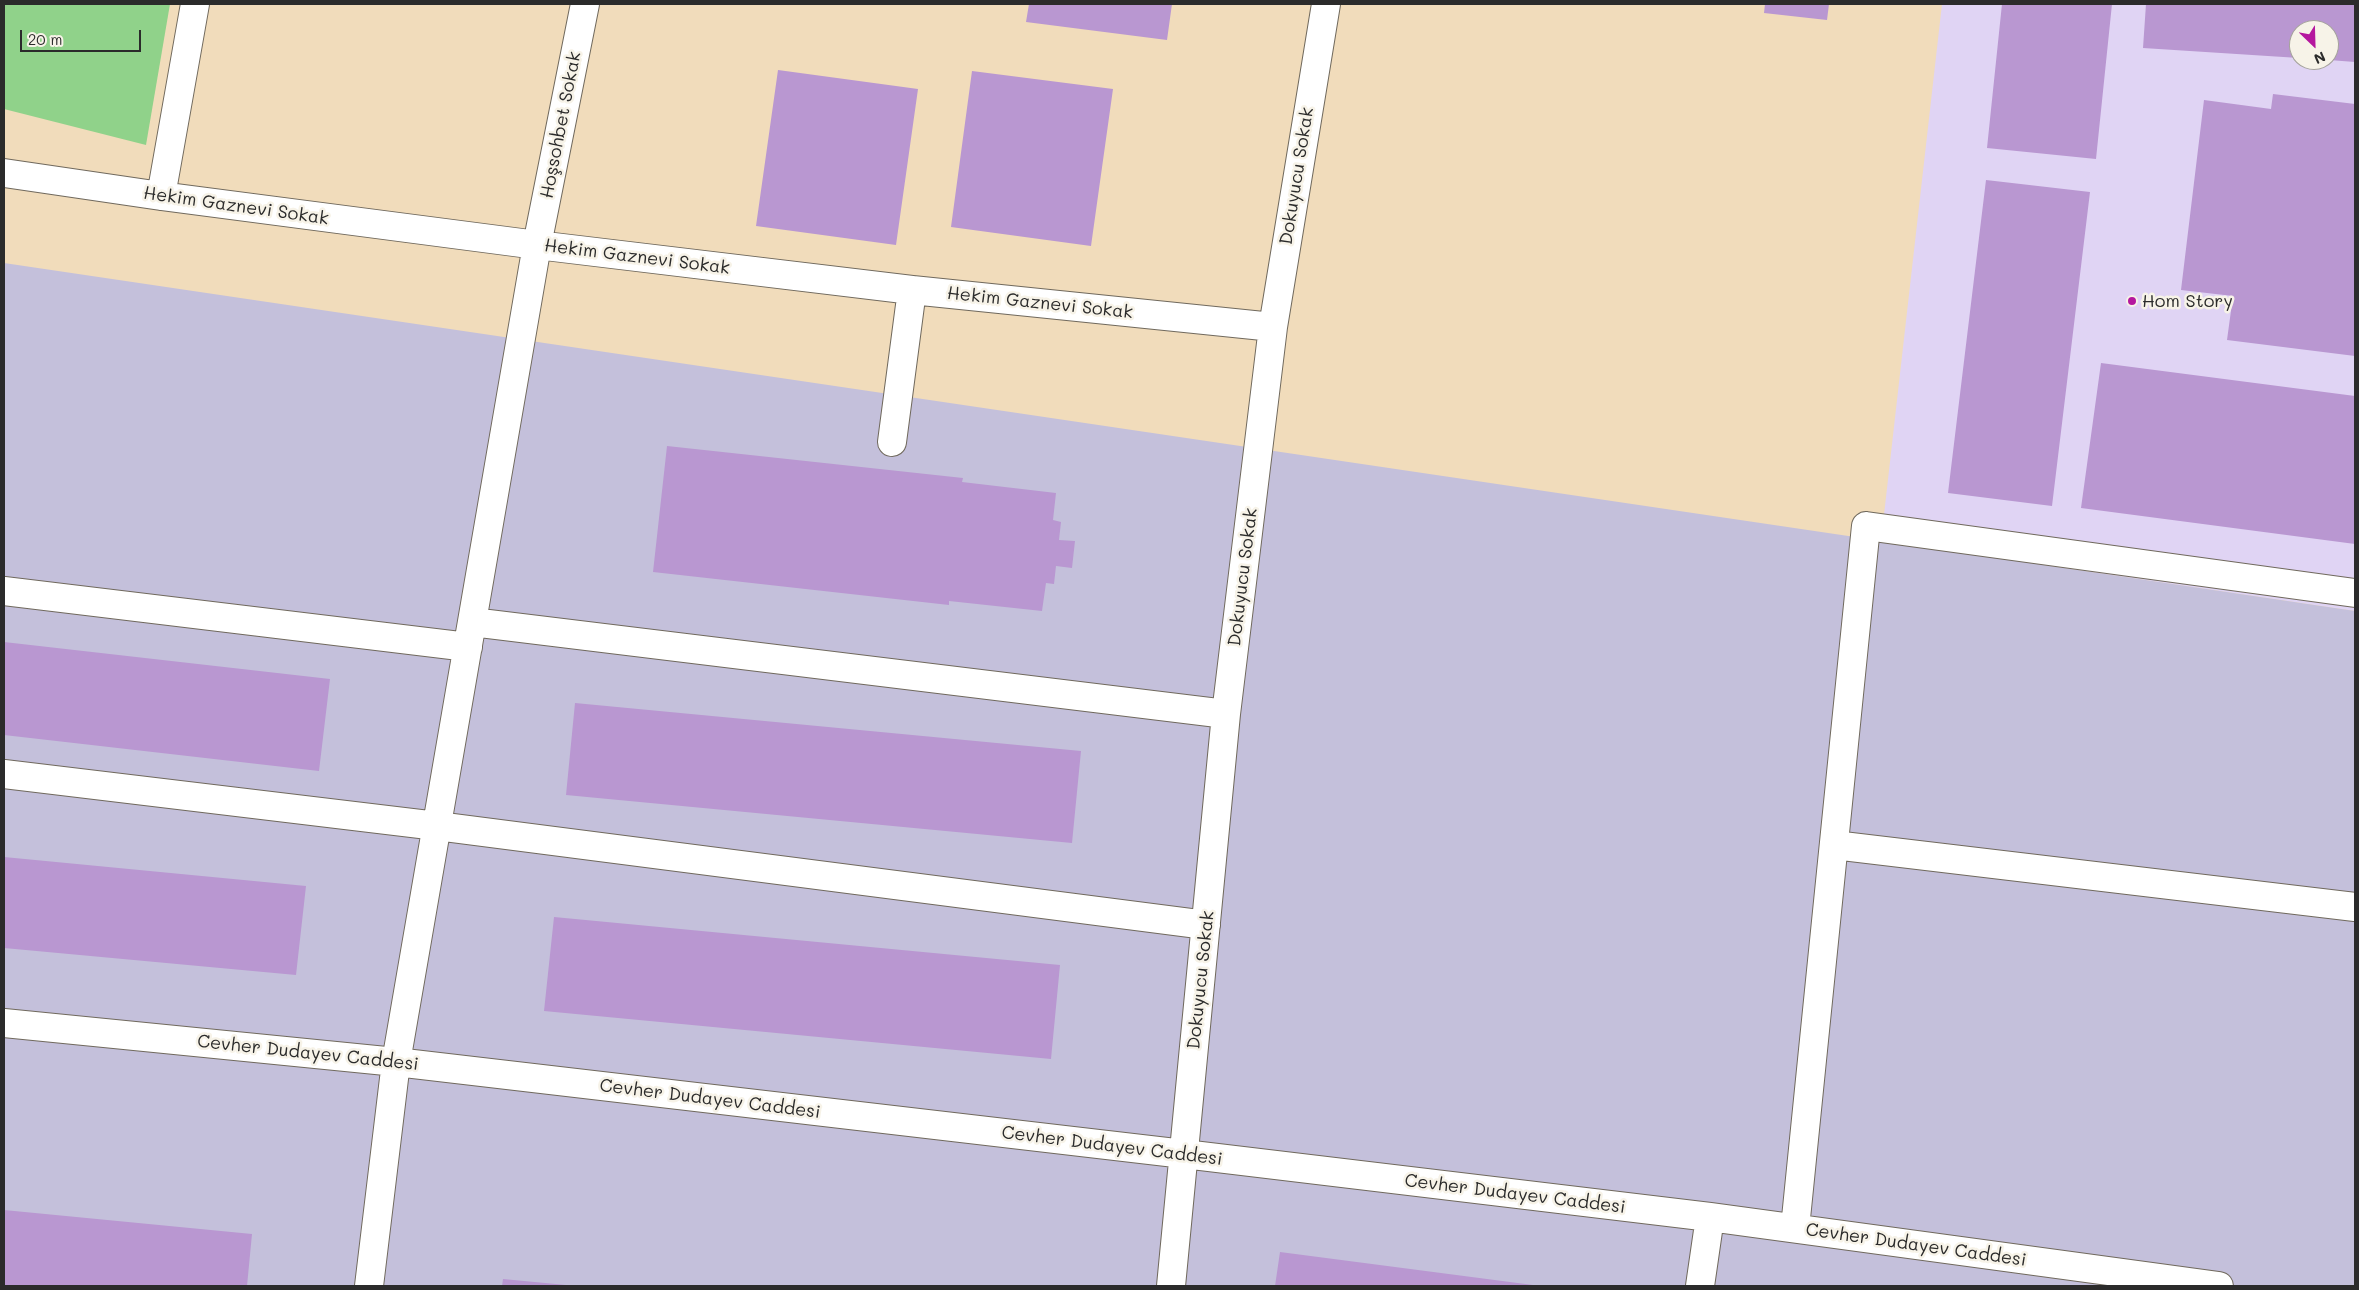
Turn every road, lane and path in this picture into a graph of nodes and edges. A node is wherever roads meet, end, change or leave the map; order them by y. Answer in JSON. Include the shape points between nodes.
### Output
{"nodes":[{"id":1,"x":195,"y":4,"type":"edge"},
{"id":2,"x":585,"y":4,"type":"edge"},
{"id":3,"x":1326,"y":4,"type":"edge"},
{"id":4,"x":4,"y":173,"type":"edge"},
{"id":5,"x":161,"y":196,"type":"junction"},
{"id":6,"x":537,"y":245,"type":"junction"},
{"id":7,"x":912,"y":290,"type":"junction"},
{"id":8,"x":1273,"y":327,"type":"junction"},
{"id":9,"x":892,"y":442,"type":"dead end"},
{"id":10,"x":4,"y":591,"type":"edge"},
{"id":11,"x":2355,"y":593,"type":"edge"},
{"id":12,"x":470,"y":635,"type":"junction"},
{"id":13,"x":1226,"y":714,"type":"junction"},
{"id":14,"x":4,"y":774,"type":"edge"},
{"id":15,"x":437,"y":826,"type":"junction"},
{"id":16,"x":1834,"y":845,"type":"junction"},
{"id":17,"x":2355,"y":907,"type":"edge"},
{"id":18,"x":1206,"y":926,"type":"junction"},
{"id":19,"x":4,"y":1023,"type":"edge"},
{"id":20,"x":396,"y":1062,"type":"junction"},
{"id":21,"x":1184,"y":1154,"type":"junction"},
{"id":22,"x":1710,"y":1217,"type":"junction"},
{"id":23,"x":1795,"y":1228,"type":"junction"},
{"id":24,"x":369,"y":1286,"type":"edge"},
{"id":25,"x":1171,"y":1286,"type":"edge"},
{"id":26,"x":1700,"y":1286,"type":"edge"},
{"id":27,"x":2219,"y":1286,"type":"edge"}],
"edges":[{"from":1,"to":5,"type":"street"},
{"from":2,"to":6,"type":"street","name":"Hoşsohbet Sokak"},
{"from":3,"to":8,"type":"street","name":"Dokuyucu Sokak"},
{"from":4,"to":5,"type":"street","name":"Hekim Gaznevi Sokak"},
{"from":5,"to":6,"type":"street","name":"Hekim Gaznevi Sokak"},
{"from":6,"to":7,"type":"street","name":"Hekim Gaznevi Sokak"},
{"from":6,"to":12,"type":"street","name":"Hoşsohbet Sokak"},
{"from":7,"to":8,"type":"street","name":"Hekim Gaznevi Sokak"},
{"from":7,"to":9,"type":"street"},
{"from":8,"to":13,"type":"street","name":"Dokuyucu Sokak"},
{"from":10,"to":12,"type":"street"},
{"from":11,"to":16,"type":"street","via":[[1866,526]]},
{"from":12,"to":13,"type":"street"},
{"from":12,"to":15,"type":"street","name":"Hoşsohbet Sokak"},
{"from":13,"to":18,"type":"street","name":"Dokuyucu Sokak"},
{"from":14,"to":15,"type":"street"},
{"from":15,"to":18,"type":"street"},
{"from":15,"to":20,"type":"street","name":"Hoşsohbet Sokak"},
{"from":16,"to":17,"type":"street"},
{"from":16,"to":23,"type":"street"},
{"from":18,"to":21,"type":"street","name":"Dokuyucu Sokak"},
{"from":19,"to":20,"type":"street","name":"Cevher Dudayev Caddesi"},
{"from":20,"to":21,"type":"street","name":"Cevher Dudayev Caddesi"},
{"from":20,"to":24,"type":"street","name":"Hoşsohbet Sokak"},
{"from":21,"to":22,"type":"street","name":"Cevher Dudayev Caddesi"},
{"from":21,"to":25,"type":"street","name":"Dokuyucu Sokak"},
{"from":22,"to":23,"type":"street","name":"Cevher Dudayev Caddesi"},
{"from":22,"to":26,"type":"street"},
{"from":23,"to":27,"type":"street","name":"Cevher Dudayev Caddesi"}]}
